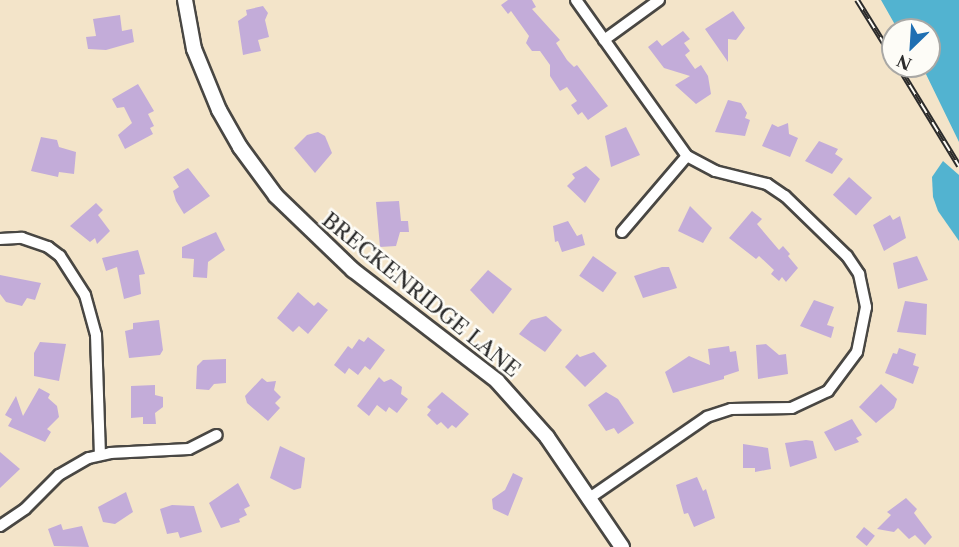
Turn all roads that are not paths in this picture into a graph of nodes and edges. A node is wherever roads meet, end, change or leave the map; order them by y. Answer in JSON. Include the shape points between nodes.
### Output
{"nodes":[{"id":1,"x":185,"y":0,"type":"edge"},
{"id":2,"x":576,"y":0,"type":"edge"},
{"id":3,"x":659,"y":0,"type":"edge"},
{"id":4,"x":604,"y":40,"type":"junction"},
{"id":5,"x":687,"y":156,"type":"junction"},
{"id":6,"x":622,"y":232,"type":"dead end"},
{"id":7,"x":0,"y":238,"type":"edge"},
{"id":8,"x":217,"y":435,"type":"dead end"},
{"id":9,"x":100,"y":454,"type":"junction"},
{"id":10,"x":588,"y":499,"type":"junction"},
{"id":11,"x":0,"y":526,"type":"edge"},
{"id":12,"x":622,"y":547,"type":"edge"}],
"edges":[{"from":1,"to":10,"type":"street","name":"BRECKENRIDGE LANE","via":[[194,49],[219,110],[276,196],[353,270],[497,381],[547,437]]},
{"from":2,"to":4,"type":"street"},
{"from":3,"to":4,"type":"street"},
{"from":4,"to":5,"type":"street"},
{"from":5,"to":6,"type":"street"},
{"from":5,"to":10,"type":"street","via":[[715,171],[767,184],[839,246],[854,265],[865,296],[862,341],[845,372],[816,398],[792,408],[731,410],[707,417]]},
{"from":7,"to":9,"type":"street","via":[[22,238],[48,247],[65,263],[85,295],[96,335]]},
{"from":8,"to":9,"type":"street","via":[[189,449]]},
{"from":9,"to":11,"type":"street","via":[[59,475],[25,509]]},
{"from":10,"to":12,"type":"street","name":"BRECKENRIDGE LANE"}]}
